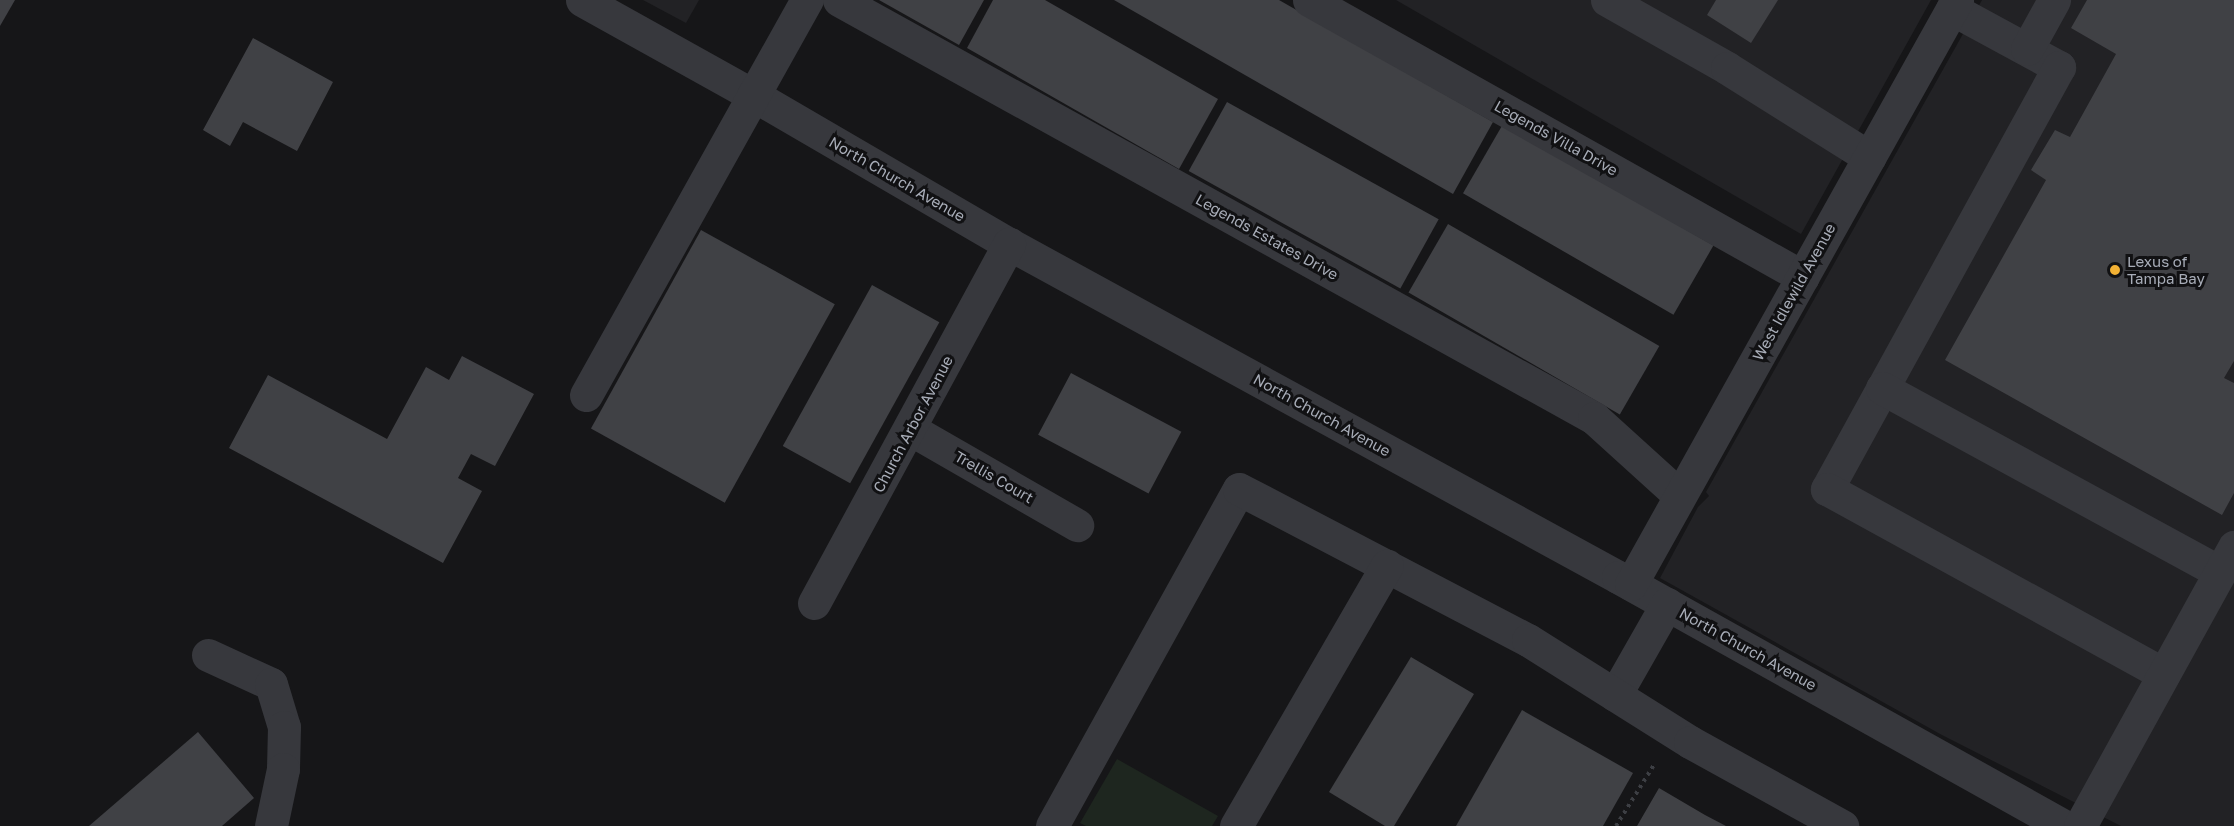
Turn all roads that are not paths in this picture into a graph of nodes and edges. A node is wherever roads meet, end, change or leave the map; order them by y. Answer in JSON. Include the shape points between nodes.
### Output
{"nodes":[{"id":1,"x":582,"y":0,"type":"edge"},
{"id":2,"x":807,"y":0,"type":"edge"},
{"id":3,"x":839,"y":0,"type":"edge"},
{"id":4,"x":1309,"y":0,"type":"edge"},
{"id":5,"x":1607,"y":0,"type":"edge"},
{"id":6,"x":2054,"y":0,"type":"edge"},
{"id":7,"x":1954,"y":4,"type":"edge"},
{"id":8,"x":2027,"y":50,"type":"junction"},
{"id":9,"x":753,"y":95,"type":"junction"},
{"id":10,"x":1869,"y":157,"type":"junction"},
{"id":11,"x":1009,"y":244,"type":"junction"},
{"id":12,"x":1803,"y":277,"type":"junction"},
{"id":13,"x":1882,"y":388,"type":"junction"},
{"id":14,"x":586,"y":395,"type":"dead end"},
{"id":15,"x":910,"y":429,"type":"junction"},
{"id":16,"x":1679,"y":495,"type":"junction"},
{"id":17,"x":1077,"y":525,"type":"dead end"},
{"id":18,"x":2227,"y":559,"type":"edge"},
{"id":19,"x":1387,"y":566,"type":"junction"},
{"id":20,"x":1631,"y":584,"type":"junction"},
{"id":21,"x":814,"y":603,"type":"dead end"},
{"id":22,"x":1667,"y":604,"type":"junction"},
{"id":23,"x":208,"y":655,"type":"dead end"},
{"id":24,"x":2163,"y":674,"type":"junction"},
{"id":25,"x":1616,"y":695,"type":"junction"},
{"id":26,"x":271,"y":826,"type":"edge"},
{"id":27,"x":1052,"y":826,"type":"edge"},
{"id":28,"x":1236,"y":826,"type":"edge"},
{"id":29,"x":1842,"y":826,"type":"edge"},
{"id":30,"x":2064,"y":826,"type":"edge"},
{"id":31,"x":2080,"y":826,"type":"edge"}],
"edges":[{"from":1,"to":9,"type":"street","name":"North Church Avenue"},
{"from":2,"to":9,"type":"street"},
{"from":3,"to":16,"type":"street","name":"Legends Estates Drive","via":[[1594,418]]},
{"from":4,"to":12,"type":"street","name":"Legends Villa Drive"},
{"from":5,"to":10,"type":"street","via":[[1727,68]]},
{"from":6,"to":8,"type":"street"},
{"from":7,"to":8,"type":"street"},
{"from":7,"to":10,"type":"street","name":"West Idlewild Avenue"},
{"from":8,"to":13,"type":"street","via":[[2059,67]]},
{"from":9,"to":11,"type":"street","name":"North Church Avenue"},
{"from":9,"to":14,"type":"street"},
{"from":10,"to":12,"type":"street","name":"West Idlewild Avenue"},
{"from":11,"to":15,"type":"street","name":"Church Arbor Avenue"},
{"from":11,"to":20,"type":"street","name":"North Church Avenue"},
{"from":12,"to":16,"type":"street","name":"West Idlewild Avenue"},
{"from":13,"to":18,"type":"street"},
{"from":13,"to":24,"type":"street","via":[[1827,489]]},
{"from":15,"to":17,"type":"street","name":"Trellis Court"},
{"from":15,"to":21,"type":"street","name":"Church Arbor Avenue"},
{"from":16,"to":20,"type":"street","name":"West Idlewild Avenue"},
{"from":18,"to":24,"type":"street"},
{"from":19,"to":25,"type":"street","via":[[1528,640]]},
{"from":19,"to":27,"type":"street","via":[[1239,489]]},
{"from":19,"to":28,"type":"street"},
{"from":20,"to":22,"type":"street","name":"North Church Avenue"},
{"from":22,"to":25,"type":"street"},
{"from":22,"to":30,"type":"street","name":"North Church Avenue"},
{"from":23,"to":26,"type":"street","via":[[271,684],[284,727],[283,769]]},
{"from":24,"to":31,"type":"street"},
{"from":25,"to":29,"type":"street"}]}
